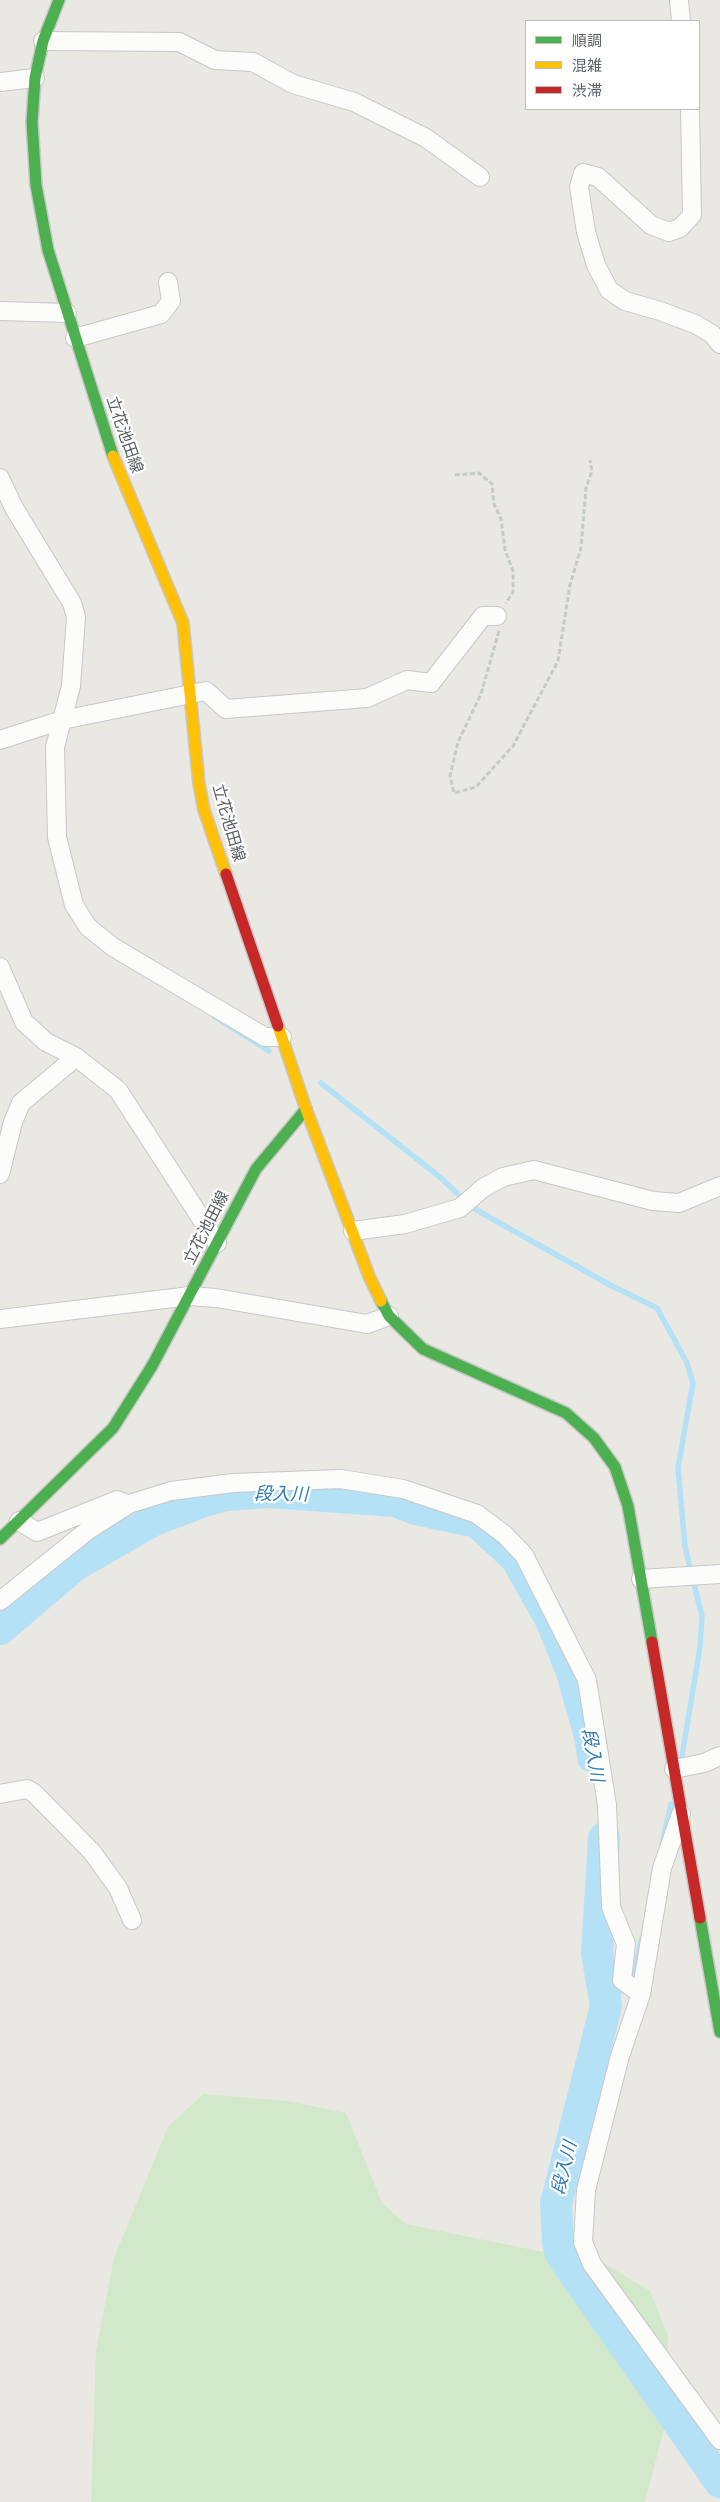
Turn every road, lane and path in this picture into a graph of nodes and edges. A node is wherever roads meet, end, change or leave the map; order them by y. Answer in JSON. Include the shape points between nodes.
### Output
{"nodes":[{"id":1,"x":58,"y":0,"type":"edge"},
{"id":2,"x":679,"y":0,"type":"edge"},
{"id":3,"x":681,"y":20,"type":"edge"},
{"id":4,"x":44,"y":41,"type":"junction"},
{"id":5,"x":35,"y":78,"type":"junction"},
{"id":6,"x":0,"y":82,"type":"edge"},
{"id":7,"x":690,"y":110,"type":"edge"},
{"id":8,"x":480,"y":177,"type":"dead end"},
{"id":9,"x":168,"y":282,"type":"dead end"},
{"id":10,"x":0,"y":311,"type":"edge"},
{"id":11,"x":67,"y":313,"type":"junction"},
{"id":12,"x":75,"y":338,"type":"junction"},
{"id":13,"x":720,"y":344,"type":"edge"},
{"id":14,"x":590,"y":460,"type":"dead end"},
{"id":15,"x":455,"y":475,"type":"dead end"},
{"id":16,"x":0,"y":478,"type":"edge"},
{"id":17,"x":497,"y":616,"type":"junction"},
{"id":18,"x":191,"y":694,"type":"junction"},
{"id":19,"x":62,"y":720,"type":"junction"},
{"id":20,"x":0,"y":740,"type":"edge"},
{"id":21,"x":0,"y":966,"type":"edge"},
{"id":22,"x":282,"y":1037,"type":"junction"},
{"id":23,"x":76,"y":1057,"type":"junction"},
{"id":24,"x":306,"y":1109,"type":"junction"},
{"id":25,"x":0,"y":1174,"type":"edge"},
{"id":26,"x":720,"y":1186,"type":"edge"},
{"id":27,"x":353,"y":1232,"type":"junction"},
{"id":28,"x":217,"y":1243,"type":"junction"},
{"id":29,"x":190,"y":1296,"type":"junction"},
{"id":30,"x":389,"y":1316,"type":"junction"},
{"id":31,"x":0,"y":1319,"type":"edge"},
{"id":32,"x":129,"y":1504,"type":"junction"},
{"id":33,"x":19,"y":1521,"type":"junction"},
{"id":34,"x":0,"y":1539,"type":"edge"},
{"id":35,"x":720,"y":1574,"type":"edge"},
{"id":36,"x":641,"y":1579,"type":"junction"},
{"id":37,"x":0,"y":1601,"type":"edge"},
{"id":38,"x":720,"y":1756,"type":"edge"},
{"id":39,"x":674,"y":1769,"type":"junction"},
{"id":40,"x":0,"y":1794,"type":"edge"},
{"id":41,"x":682,"y":1813,"type":"junction"},
{"id":42,"x":132,"y":1920,"type":"dead end"},
{"id":43,"x":641,"y":1994,"type":"junction"},
{"id":44,"x":720,"y":2032,"type":"edge"},
{"id":45,"x":720,"y":2440,"type":"edge"}],
"edges":[{"from":1,"to":4,"type":"main road","name":"立花池田線"},
{"from":2,"to":3,"type":"street"},
{"from":4,"to":5,"type":"main road","name":"立花池田線"},
{"from":4,"to":8,"type":"street","via":[[179,42],[215,60],[252,62],[293,84],[354,102],[426,138]]},
{"from":5,"to":6,"type":"street"},
{"from":5,"to":11,"type":"main road","name":"立花池田線","via":[[32,122],[36,185],[48,250]]},
{"from":7,"to":13,"type":"street","via":[[692,215],[680,228],[670,232],[651,225],[598,176],[582,173],[578,187],[586,232],[596,265],[609,290],[625,301],[695,324],[712,334]]},
{"from":9,"to":12,"type":"street","via":[[171,301],[161,314]]},
{"from":10,"to":11,"type":"street"},
{"from":11,"to":12,"type":"main road","name":"立花池田線"},
{"from":12,"to":18,"type":"main road","name":"立花池田線","via":[[118,471],[183,624]]},
{"from":14,"to":17,"type":"path","via":[[592,471],[586,488],[581,548],[570,585],[558,661],[514,746],[476,787],[454,793],[450,776],[458,742],[484,685],[499,632]]},
{"from":15,"to":17,"type":"path","via":[[479,473],[492,484],[505,550],[513,571],[512,592]]},
{"from":16,"to":19,"type":"street","via":[[14,508],[72,603],[76,617],[72,686]]},
{"from":17,"to":18,"type":"street","via":[[483,616],[431,683],[407,680],[367,698],[226,709],[206,691]]},
{"from":18,"to":19,"type":"street"},
{"from":18,"to":22,"type":"main road","name":"立花池田線","via":[[204,810]]},
{"from":19,"to":20,"type":"street"},
{"from":19,"to":22,"type":"street","via":[[55,747],[57,837],[74,904],[88,927],[113,947],[265,1037]]},
{"from":21,"to":23,"type":"street","via":[[24,1022],[46,1042]]},
{"from":22,"to":24,"type":"main road","name":"立花池田線"},
{"from":23,"to":25,"type":"street","via":[[21,1103]]},
{"from":23,"to":28,"type":"street","via":[[118,1090]]},
{"from":24,"to":27,"type":"main road"},
{"from":24,"to":28,"type":"main road","name":"立花池田線","via":[[256,1169]]},
{"from":26,"to":27,"type":"street","via":[[679,1203],[653,1201],[534,1170],[503,1177],[482,1188],[460,1208],[405,1224]]},
{"from":27,"to":30,"type":"main road","via":[[369,1276]]},
{"from":28,"to":29,"type":"main road","name":"立花池田線"},
{"from":29,"to":30,"type":"street","via":[[366,1324]]},
{"from":29,"to":31,"type":"street"},
{"from":29,"to":33,"type":"main road","name":"立花池田線","via":[[113,1428]]},
{"from":30,"to":36,"type":"main road","via":[[423,1349],[559,1409],[594,1438],[615,1467],[628,1506]]},
{"from":32,"to":33,"type":"street","via":[[117,1500],[37,1532]]},
{"from":32,"to":37,"type":"street","via":[[68,1545]]},
{"from":32,"to":43,"type":"street","via":[[171,1491],[233,1483],[341,1479],[403,1489],[477,1514],[505,1535],[524,1555],[587,1680],[607,1805],[611,1907],[626,1944],[622,1980]]},
{"from":33,"to":34,"type":"main road","name":"立花池田線"},
{"from":35,"to":36,"type":"street"},
{"from":36,"to":39,"type":"main road"},
{"from":38,"to":39,"type":"street"},
{"from":39,"to":41,"type":"main road"},
{"from":40,"to":42,"type":"street","via":[[27,1789],[34,1793],[92,1852],[118,1888]]},
{"from":41,"to":43,"type":"street","via":[[662,1868]]},
{"from":41,"to":44,"type":"main road"},
{"from":43,"to":45,"type":"street","via":[[620,2056],[586,2190],[583,2242],[592,2264]]}]}
